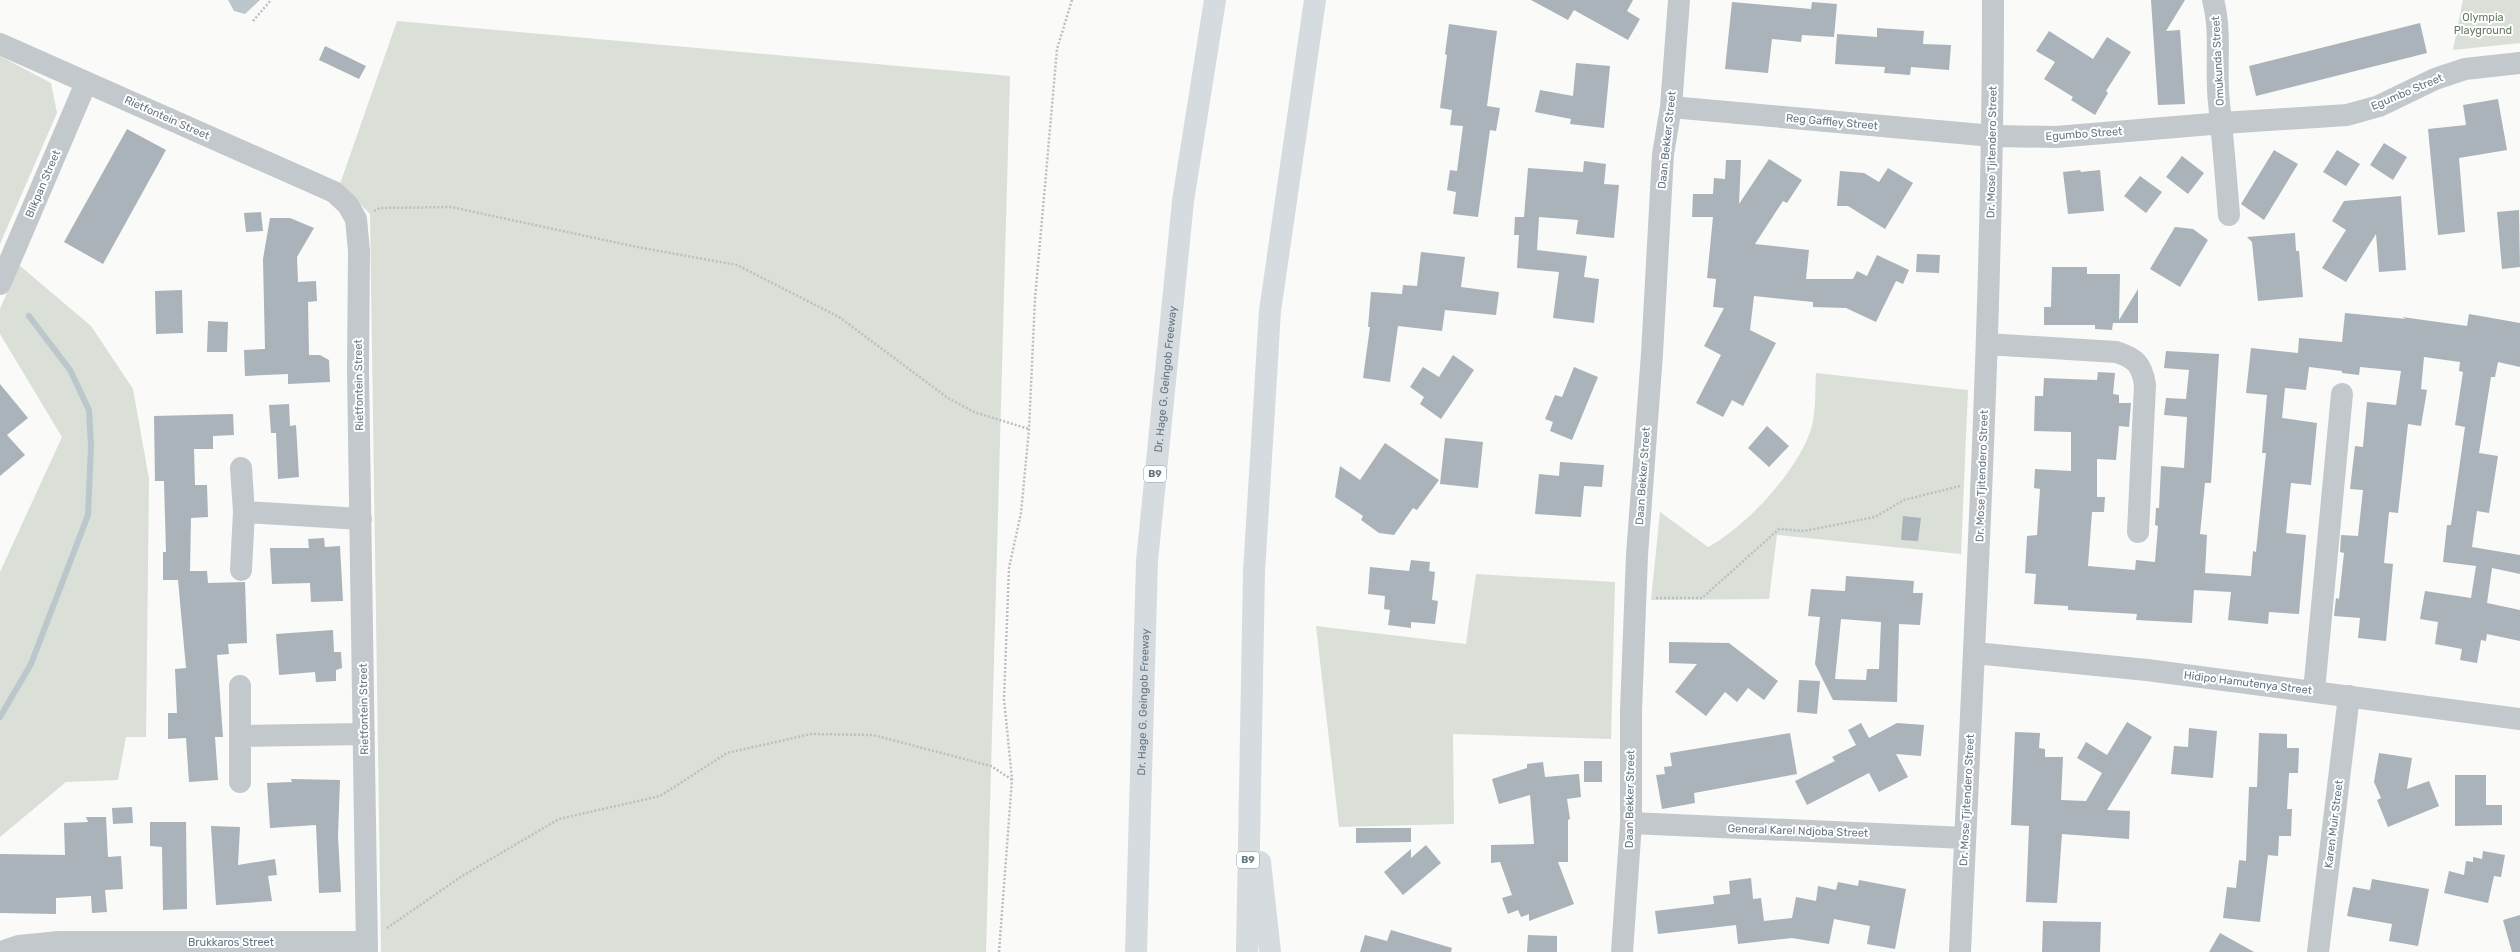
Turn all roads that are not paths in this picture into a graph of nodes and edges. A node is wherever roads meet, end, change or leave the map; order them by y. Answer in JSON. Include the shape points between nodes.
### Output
{"nodes":[{"id":1,"x":1215,"y":0,"type":"edge"},
{"id":2,"x":1315,"y":0,"type":"edge"},
{"id":3,"x":1679,"y":0,"type":"edge"},
{"id":4,"x":1993,"y":0,"type":"edge"},
{"id":5,"x":2212,"y":0,"type":"edge"},
{"id":6,"x":0,"y":44,"type":"edge"},
{"id":7,"x":2520,"y":63,"type":"edge"},
{"id":8,"x":86,"y":83,"type":"junction"},
{"id":9,"x":1671,"y":108,"type":"junction"},
{"id":10,"x":2223,"y":123,"type":"junction"},
{"id":11,"x":1993,"y":136,"type":"junction"},
{"id":12,"x":2229,"y":215,"type":"dead end"},
{"id":13,"x":0,"y":284,"type":"edge"},
{"id":14,"x":1987,"y":344,"type":"junction"},
{"id":15,"x":2342,"y":394,"type":"dead end"},
{"id":16,"x":241,"y":468,"type":"dead end"},
{"id":17,"x":244,"y":512,"type":"junction"},
{"id":18,"x":361,"y":519,"type":"junction"},
{"id":19,"x":2138,"y":532,"type":"dead end"},
{"id":20,"x":241,"y":570,"type":"dead end"},
{"id":21,"x":1975,"y":653,"type":"junction"},
{"id":22,"x":240,"y":686,"type":"dead end"},
{"id":23,"x":2314,"y":691,"type":"junction"},
{"id":24,"x":2349,"y":696,"type":"junction"},
{"id":25,"x":2520,"y":719,"type":"edge"},
{"id":26,"x":364,"y":734,"type":"junction"},
{"id":27,"x":240,"y":736,"type":"junction"},
{"id":28,"x":1250,"y":767,"type":"junction"},
{"id":29,"x":240,"y":782,"type":"dead end"},
{"id":30,"x":1631,"y":823,"type":"junction"},
{"id":31,"x":1965,"y":838,"type":"junction"},
{"id":32,"x":367,"y":947,"type":"edge"},
{"id":33,"x":1,"y":952,"type":"edge"},
{"id":34,"x":1136,"y":952,"type":"edge"},
{"id":35,"x":1247,"y":952,"type":"edge"},
{"id":36,"x":1270,"y":952,"type":"edge"},
{"id":37,"x":1622,"y":952,"type":"edge"},
{"id":38,"x":1960,"y":952,"type":"edge"},
{"id":39,"x":2318,"y":952,"type":"edge"}],
"edges":[{"from":1,"to":34,"type":"highway","name":"Dr. Hage G. Geingob Freeway","number":"B9","via":[[1183,201],[1147,561]]},
{"from":2,"to":28,"type":"highway","number":"B9","via":[[1270,311],[1254,572]]},
{"from":3,"to":9,"type":"street","name":"Daan Bekker Street"},
{"from":4,"to":11,"type":"street","name":"Dr. Mose Tjitendero Street"},
{"from":5,"to":10,"type":"street","name":"Omukunda Street","via":[[2218,20],[2219,102]]},
{"from":6,"to":8,"type":"street","name":"Rietfontein Street"},
{"from":7,"to":10,"type":"street","name":"Egumbo Street","via":[[2465,69],[2435,79],[2379,106],[2347,115]]},
{"from":8,"to":13,"type":"street","name":"Blikpan Street"},
{"from":8,"to":18,"type":"street","name":"Rietfontein Street","via":[[334,192],[348,206],[356,219],[359,252]]},
{"from":9,"to":11,"type":"street","name":"Reg Gaffley Street"},
{"from":9,"to":30,"type":"street","name":"Daan Bekker Street","via":[[1663,154],[1637,555],[1631,710]]},
{"from":10,"to":11,"type":"street","name":"Egumbo Street","via":[[2056,138]]},
{"from":10,"to":12,"type":"street"},
{"from":11,"to":14,"type":"street","name":"Dr. Mose Tjitendero Street"},
{"from":14,"to":19,"type":"street","via":[[2116,352],[2129,356],[2141,367],[2145,385]]},
{"from":14,"to":21,"type":"street","name":"Dr. Mose Tjitendero Street"},
{"from":15,"to":23,"type":"street"},
{"from":16,"to":17,"type":"street"},
{"from":17,"to":18,"type":"street"},
{"from":17,"to":20,"type":"street"},
{"from":18,"to":26,"type":"street","name":"Rietfontein Street"},
{"from":21,"to":23,"type":"street","name":"Hidipo Hamutenya Street","via":[[2147,670]]},
{"from":21,"to":31,"type":"street","name":"Dr. Mose Tjitendero Street"},
{"from":22,"to":27,"type":"street"},
{"from":23,"to":24,"type":"street","name":"Hidipo Hamutenya Street"},
{"from":24,"to":25,"type":"street","name":"Hidipo Hamutenya Street"},
{"from":24,"to":39,"type":"street","name":"Karen Muir Street"},
{"from":26,"to":27,"type":"street"},
{"from":26,"to":32,"type":"street","name":"Rietfontein Street"},
{"from":27,"to":29,"type":"street"},
{"from":28,"to":35,"type":"highway","number":"B9"},
{"from":28,"to":36,"type":"highway"},
{"from":30,"to":31,"type":"street","name":"General Karel Ndjoba Street"},
{"from":30,"to":37,"type":"street","name":"Daan Bekker Street"},
{"from":31,"to":38,"type":"street","name":"Dr. Mose Tjitendero Street"},
{"from":32,"to":33,"type":"street","name":"Brukkaros Street","via":[[59,942],[19,946]]}]}
